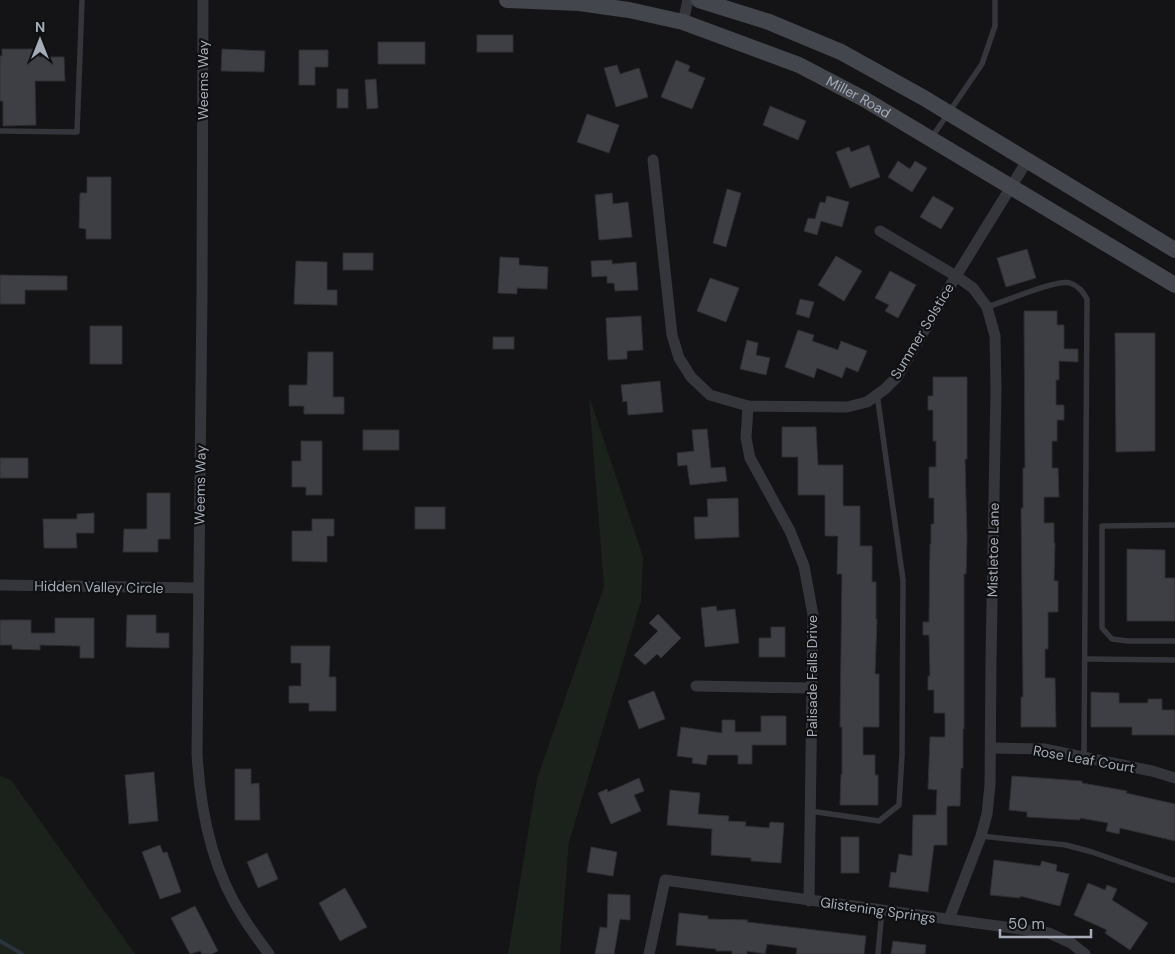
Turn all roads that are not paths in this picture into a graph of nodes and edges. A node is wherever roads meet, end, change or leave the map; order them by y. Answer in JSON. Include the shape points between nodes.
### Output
{"nodes":[{"id":1,"x":82,"y":0,"type":"edge"},
{"id":2,"x":203,"y":0,"type":"edge"},
{"id":3,"x":507,"y":0,"type":"edge"},
{"id":4,"x":688,"y":0,"type":"edge"},
{"id":5,"x":699,"y":0,"type":"edge"},
{"id":6,"x":995,"y":0,"type":"edge"},
{"id":7,"x":683,"y":22,"type":"junction"},
{"id":8,"x":949,"y":114,"type":"junction"},
{"id":9,"x":0,"y":131,"type":"edge"},
{"id":10,"x":930,"y":138,"type":"junction"},
{"id":11,"x":653,"y":160,"type":"dead end"},
{"id":12,"x":1026,"y":161,"type":"junction"},
{"id":13,"x":1010,"y":187,"type":"junction"},
{"id":14,"x":880,"y":230,"type":"dead end"},
{"id":15,"x":1175,"y":250,"type":"edge"},
{"id":16,"x":956,"y":276,"type":"junction"},
{"id":17,"x":1175,"y":285,"type":"edge"},
{"id":18,"x":987,"y":307,"type":"junction"},
{"id":19,"x":877,"y":394,"type":"junction"},
{"id":20,"x":748,"y":406,"type":"junction"},
{"id":21,"x":1175,"y":525,"type":"edge"},
{"id":22,"x":0,"y":585,"type":"edge"},
{"id":23,"x":198,"y":588,"type":"junction"},
{"id":24,"x":1175,"y":641,"type":"edge"},
{"id":25,"x":1085,"y":659,"type":"junction"},
{"id":26,"x":1175,"y":660,"type":"edge"},
{"id":27,"x":696,"y":686,"type":"dead end"},
{"id":28,"x":812,"y":688,"type":"junction"},
{"id":29,"x":991,"y":748,"type":"junction"},
{"id":30,"x":1084,"y":758,"type":"junction"},
{"id":31,"x":1175,"y":778,"type":"edge"},
{"id":32,"x":810,"y":812,"type":"junction"},
{"id":33,"x":980,"y":836,"type":"junction"},
{"id":34,"x":1175,"y":880,"type":"edge"},
{"id":35,"x":809,"y":901,"type":"junction"},
{"id":36,"x":882,"y":910,"type":"junction"},
{"id":37,"x":949,"y":919,"type":"junction"},
{"id":38,"x":269,"y":954,"type":"edge"},
{"id":39,"x":649,"y":954,"type":"edge"},
{"id":40,"x":878,"y":954,"type":"edge"},
{"id":41,"x":1085,"y":954,"type":"edge"}],
"edges":[{"from":1,"to":9,"type":"lane","via":[[77,132]]},
{"from":2,"to":23,"type":"street","name":"Weems Way"},
{"from":3,"to":7,"type":"main road","name":"Miller Road","via":[[579,3]]},
{"from":4,"to":7,"type":"street"},
{"from":5,"to":8,"type":"main road","via":[[769,22],[841,52]]},
{"from":6,"to":8,"type":"lane","via":[[995,26],[982,64]]},
{"from":7,"to":10,"type":"main road","name":"Miller Road","via":[[799,65]]},
{"from":8,"to":10,"type":"lane"},
{"from":8,"to":12,"type":"main road"},
{"from":10,"to":13,"type":"main road","name":"Miller Road"},
{"from":11,"to":20,"type":"street","name":"Summer Solstice","via":[[672,335],[679,358],[691,377],[710,395]]},
{"from":12,"to":13,"type":"street","name":"Summer Solstice"},
{"from":12,"to":15,"type":"main road"},
{"from":13,"to":16,"type":"street","name":"Summer Solstice"},
{"from":13,"to":17,"type":"main road","name":"Miller Road"},
{"from":14,"to":16,"type":"street","name":"Mistletoe Lane"},
{"from":16,"to":18,"type":"street","name":"Mistletoe Lane","via":[[973,288]]},
{"from":16,"to":19,"type":"street","name":"Summer Solstice","via":[[897,377]]},
{"from":18,"to":25,"type":"lane","via":[[1058,283],[1070,283],[1081,289],[1087,299]]},
{"from":18,"to":29,"type":"street","name":"Mistletoe Lane","via":[[995,336],[996,389]]},
{"from":19,"to":20,"type":"street","name":"Summer Solstice","via":[[867,402],[847,407]]},
{"from":19,"to":32,"type":"lane","via":[[903,580],[899,806],[878,821]]},
{"from":20,"to":28,"type":"street","name":"Palisade Falls Drive","via":[[746,438],[750,458],[790,531],[804,566],[813,614]]},
{"from":21,"to":24,"type":"lane","via":[[1102,526],[1102,628],[1112,639]]},
{"from":22,"to":23,"type":"street","name":"Hidden Valley Circle"},
{"from":23,"to":38,"type":"street","name":"Weems Way","via":[[197,753],[205,822],[223,880],[242,916]]},
{"from":25,"to":26,"type":"lane"},
{"from":25,"to":30,"type":"lane"},
{"from":27,"to":28,"type":"street"},
{"from":28,"to":32,"type":"street","name":"Palisade Falls Drive"},
{"from":29,"to":30,"type":"street","name":"Rose Leaf Court","via":[[1044,749]]},
{"from":29,"to":33,"type":"street","name":"Mistletoe Lane","via":[[987,814]]},
{"from":30,"to":31,"type":"street","name":"Rose Leaf Court"},
{"from":32,"to":35,"type":"street","name":"Palisade Falls Drive"},
{"from":33,"to":34,"type":"lane","via":[[1066,845]]},
{"from":33,"to":37,"type":"street","name":"Mistletoe Lane"},
{"from":35,"to":36,"type":"street","name":"Glistening Springs"},
{"from":35,"to":39,"type":"street","name":"Glistening Springs","via":[[665,880]]},
{"from":36,"to":37,"type":"street","name":"Glistening Springs"},
{"from":36,"to":40,"type":"lane"},
{"from":37,"to":41,"type":"street","name":"Glistening Springs","via":[[1049,933]]}]}
